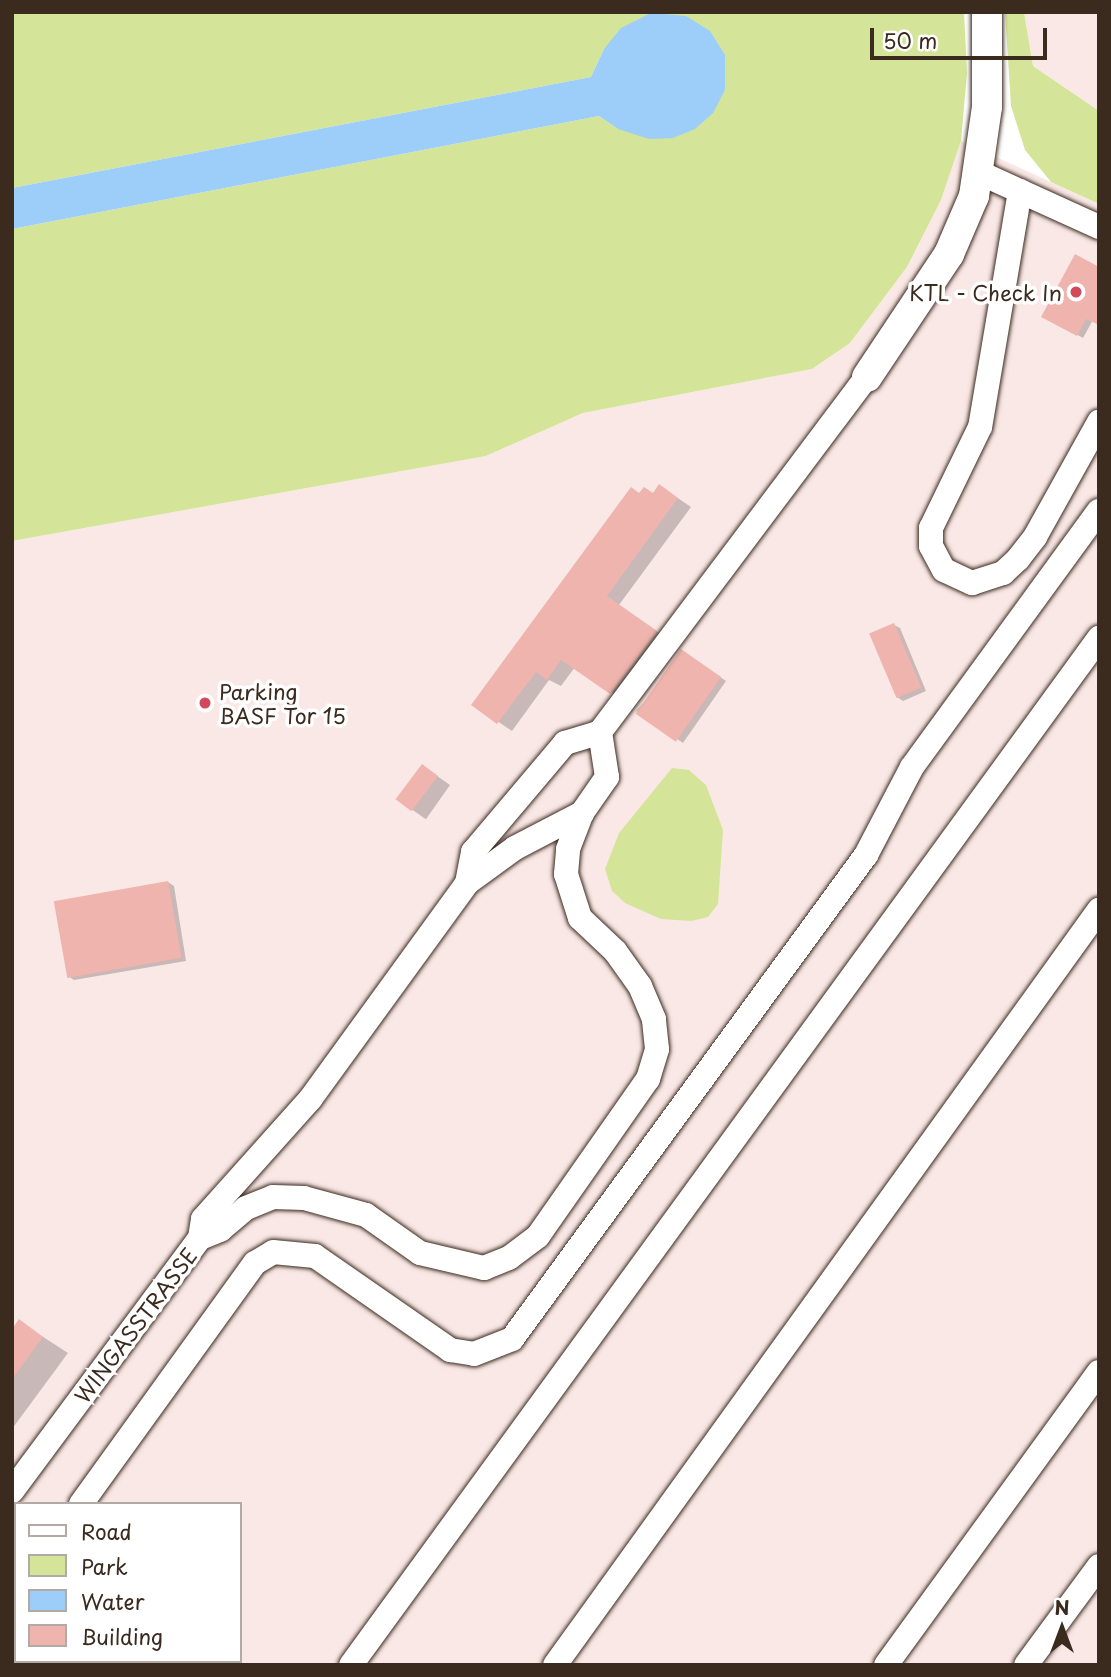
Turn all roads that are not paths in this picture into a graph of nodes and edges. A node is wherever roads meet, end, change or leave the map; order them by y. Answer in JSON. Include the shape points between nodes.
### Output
{"nodes":[{"id":1,"x":987,"y":12,"type":"edge"},
{"id":2,"x":980,"y":173,"type":"junction"},
{"id":3,"x":1020,"y":191,"type":"junction"},
{"id":4,"x":1099,"y":227,"type":"edge"},
{"id":5,"x":867,"y":377,"type":"joint"},
{"id":6,"x":1099,"y":422,"type":"edge"},
{"id":7,"x":1099,"y":510,"type":"edge"},
{"id":8,"x":1099,"y":638,"type":"edge"},
{"id":9,"x":600,"y":732,"type":"junction"},
{"id":10,"x":582,"y":813,"type":"junction"},
{"id":11,"x":467,"y":883,"type":"junction"},
{"id":12,"x":1099,"y":909,"type":"edge"},
{"id":13,"x":200,"y":1238,"type":"junction"},
{"id":14,"x":1099,"y":1372,"type":"edge"},
{"id":15,"x":12,"y":1490,"type":"edge"},
{"id":16,"x":82,"y":1502,"type":"edge"},
{"id":17,"x":1099,"y":1566,"type":"edge"},
{"id":18,"x":351,"y":1665,"type":"edge"},
{"id":19,"x":555,"y":1665,"type":"edge"},
{"id":20,"x":886,"y":1665,"type":"edge"},
{"id":21,"x":1027,"y":1665,"type":"edge"}],
"edges":[{"from":1,"to":2,"type":"street","via":[[989,63]]},
{"from":2,"to":3,"type":"street"},
{"from":2,"to":5,"type":"street","via":[[949,254]]},
{"from":3,"to":4,"type":"street"},
{"from":3,"to":6,"type":"street","via":[[980,427],[931,528],[930,546],[944,570],[972,583],[1003,573],[1018,559]]},
{"from":5,"to":9,"type":"street"},
{"from":7,"to":16,"type":"street","via":[[912,766],[866,855],[512,1339],[474,1354],[450,1350],[315,1256],[273,1252],[254,1263]]},
{"from":8,"to":18,"type":"street"},
{"from":9,"to":10,"type":"street","via":[[607,777]]},
{"from":9,"to":11,"type":"street","via":[[565,743],[473,852]]},
{"from":10,"to":11,"type":"street","via":[[515,848]]},
{"from":10,"to":13,"type":"street","name":"WINGASSTRASSE","via":[[568,849],[566,874],[580,918],[640,986],[654,1019],[657,1049],[648,1079],[537,1236],[509,1258],[484,1268],[456,1265],[419,1253],[366,1215],[304,1198],[274,1197],[246,1208],[220,1230]]},
{"from":11,"to":13,"type":"street","via":[[311,1098],[203,1219]]},
{"from":12,"to":19,"type":"street"},
{"from":13,"to":15,"type":"street","name":"WINGASSTRASSE"},
{"from":14,"to":20,"type":"street"},
{"from":17,"to":21,"type":"street"}]}
